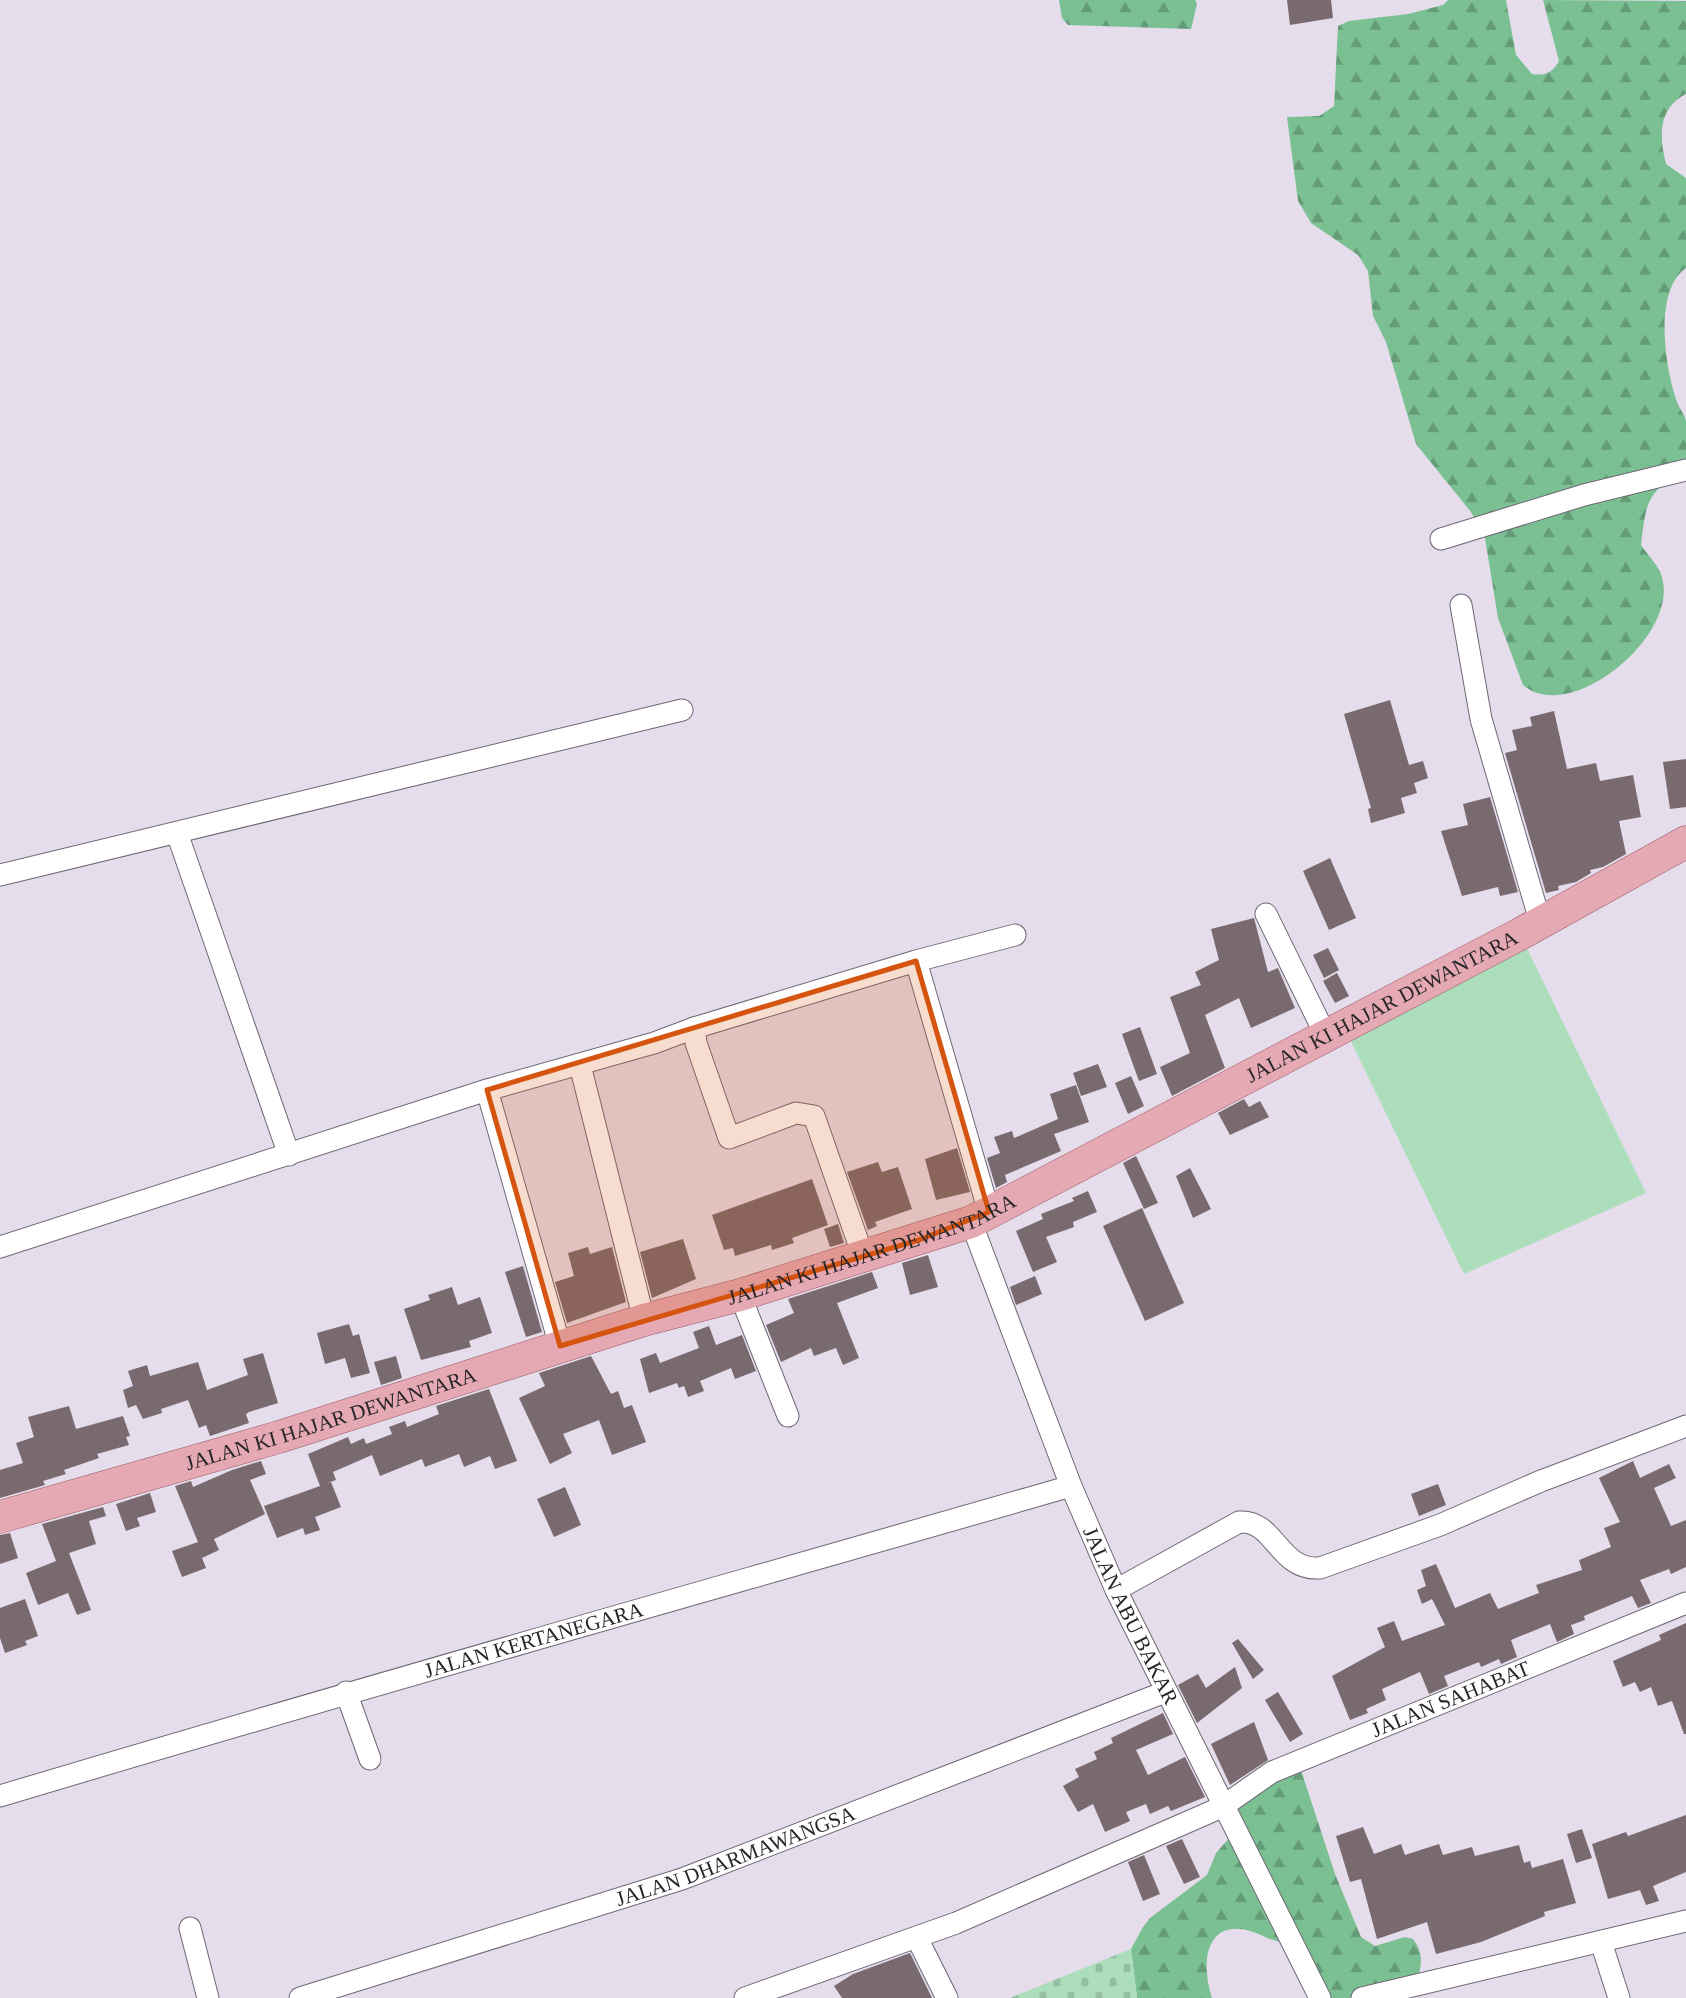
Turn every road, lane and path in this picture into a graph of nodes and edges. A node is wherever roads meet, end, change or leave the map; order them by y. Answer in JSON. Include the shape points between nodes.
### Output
{"nodes":[{"id":1,"x":1686,"y":470,"type":"edge"},
{"id":2,"x":1441,"y":539,"type":"dead end"},
{"id":3,"x":1461,"y":605,"type":"dead end"},
{"id":4,"x":682,"y":710,"type":"dead end"},
{"id":5,"x":177,"y":834,"type":"junction"},
{"id":6,"x":1686,"y":842,"type":"edge"},
{"id":7,"x":0,"y":875,"type":"edge"},
{"id":8,"x":1266,"y":914,"type":"dead end"},
{"id":9,"x":1540,"y":921,"type":"junction"},
{"id":10,"x":1015,"y":935,"type":"dead end"},
{"id":11,"x":916,"y":961,"type":"junction"},
{"id":12,"x":694,"y":1028,"type":"junction"},
{"id":13,"x":1325,"y":1034,"type":"junction"},
{"id":14,"x":580,"y":1065,"type":"junction"},
{"id":15,"x":487,"y":1090,"type":"junction"},
{"id":16,"x":289,"y":1155,"type":"junction"},
{"id":17,"x":980,"y":1217,"type":"junction"},
{"id":18,"x":0,"y":1247,"type":"edge"},
{"id":19,"x":863,"y":1256,"type":"junction"},
{"id":20,"x":740,"y":1295,"type":"junction"},
{"id":21,"x":643,"y":1320,"type":"junction"},
{"id":22,"x":560,"y":1346,"type":"junction"},
{"id":23,"x":788,"y":1416,"type":"dead end"},
{"id":24,"x":1686,"y":1426,"type":"edge"},
{"id":25,"x":1071,"y":1486,"type":"junction"},
{"id":26,"x":0,"y":1517,"type":"edge"},
{"id":27,"x":1116,"y":1590,"type":"junction"},
{"id":28,"x":1686,"y":1602,"type":"edge"},
{"id":29,"x":346,"y":1692,"type":"junction"},
{"id":30,"x":1165,"y":1692,"type":"junction"},
{"id":31,"x":370,"y":1759,"type":"dead end"},
{"id":32,"x":0,"y":1796,"type":"edge"},
{"id":33,"x":1223,"y":1807,"type":"junction"},
{"id":34,"x":1686,"y":1921,"type":"edge"},
{"id":35,"x":190,"y":1928,"type":"dead end"},
{"id":36,"x":917,"y":1937,"type":"junction"},
{"id":37,"x":1601,"y":1942,"type":"junction"},
{"id":38,"x":208,"y":1998,"type":"edge"},
{"id":39,"x":300,"y":1998,"type":"edge"},
{"id":40,"x":745,"y":1998,"type":"edge"},
{"id":41,"x":947,"y":1998,"type":"edge"},
{"id":42,"x":1320,"y":1998,"type":"edge"},
{"id":43,"x":1362,"y":1998,"type":"edge"},
{"id":44,"x":1619,"y":1998,"type":"edge"}],
"edges":[{"from":1,"to":2,"type":"street","via":[[1584,495]]},
{"from":3,"to":9,"type":"street","via":[[1481,719]]},
{"from":4,"to":5,"type":"street"},
{"from":5,"to":7,"type":"street"},
{"from":5,"to":16,"type":"street"},
{"from":6,"to":9,"type":"main road","name":"JALAN KI HAJAR DEWANTARA"},
{"from":8,"to":13,"type":"street"},
{"from":9,"to":13,"type":"main road","name":"JALAN KI HAJAR DEWANTARA"},
{"from":10,"to":11,"type":"street"},
{"from":11,"to":12,"type":"street"},
{"from":11,"to":17,"type":"street","name":"JALAN ABU BAKAR"},
{"from":12,"to":14,"type":"street"},
{"from":12,"to":19,"type":"street","via":[[729,1138],[796,1112],[814,1116]]},
{"from":13,"to":17,"type":"main road","name":"JALAN KI HAJAR DEWANTARA"},
{"from":14,"to":15,"type":"street"},
{"from":14,"to":21,"type":"street"},
{"from":15,"to":16,"type":"street"},
{"from":15,"to":22,"type":"street"},
{"from":16,"to":18,"type":"street"},
{"from":17,"to":19,"type":"main road","name":"JALAN KI HAJAR DEWANTARA"},
{"from":17,"to":25,"type":"street","name":"JALAN ABU BAKAR"},
{"from":19,"to":20,"type":"main road","name":"JALAN KI HAJAR DEWANTARA"},
{"from":20,"to":21,"type":"main road","name":"JALAN KI HAJAR DEWANTARA"},
{"from":20,"to":23,"type":"street"},
{"from":21,"to":22,"type":"main road","name":"JALAN KI HAJAR DEWANTARA"},
{"from":22,"to":26,"type":"main road","name":"JALAN KI HAJAR DEWANTARA","via":[[279,1437]]},
{"from":24,"to":27,"type":"street","via":[[1320,1568],[1304,1569],[1259,1526],[1238,1522]]},
{"from":25,"to":27,"type":"street","name":"JALAN ABU BAKAR"},
{"from":25,"to":29,"type":"street","name":"JALAN KERTANEGARA"},
{"from":27,"to":30,"type":"street","name":"JALAN ABU BAKAR"},
{"from":28,"to":33,"type":"street","name":"JALAN SAHABAT","via":[[1272,1772]]},
{"from":29,"to":31,"type":"street"},
{"from":29,"to":32,"type":"street","name":"JALAN KERTANEGARA"},
{"from":30,"to":33,"type":"street","name":"JALAN ABU BAKAR"},
{"from":30,"to":39,"type":"street","name":"JALAN DHARMAWANGSA","via":[[682,1879]]},
{"from":33,"to":36,"type":"street","name":"JALAN SAHABAT"},
{"from":33,"to":42,"type":"street","name":"JALAN ABU BAKAR"},
{"from":34,"to":37,"type":"street"},
{"from":35,"to":38,"type":"street"},
{"from":36,"to":40,"type":"street","name":"JALAN SAHABAT"},
{"from":36,"to":41,"type":"street"},
{"from":37,"to":43,"type":"street"},
{"from":37,"to":44,"type":"street"}]}
